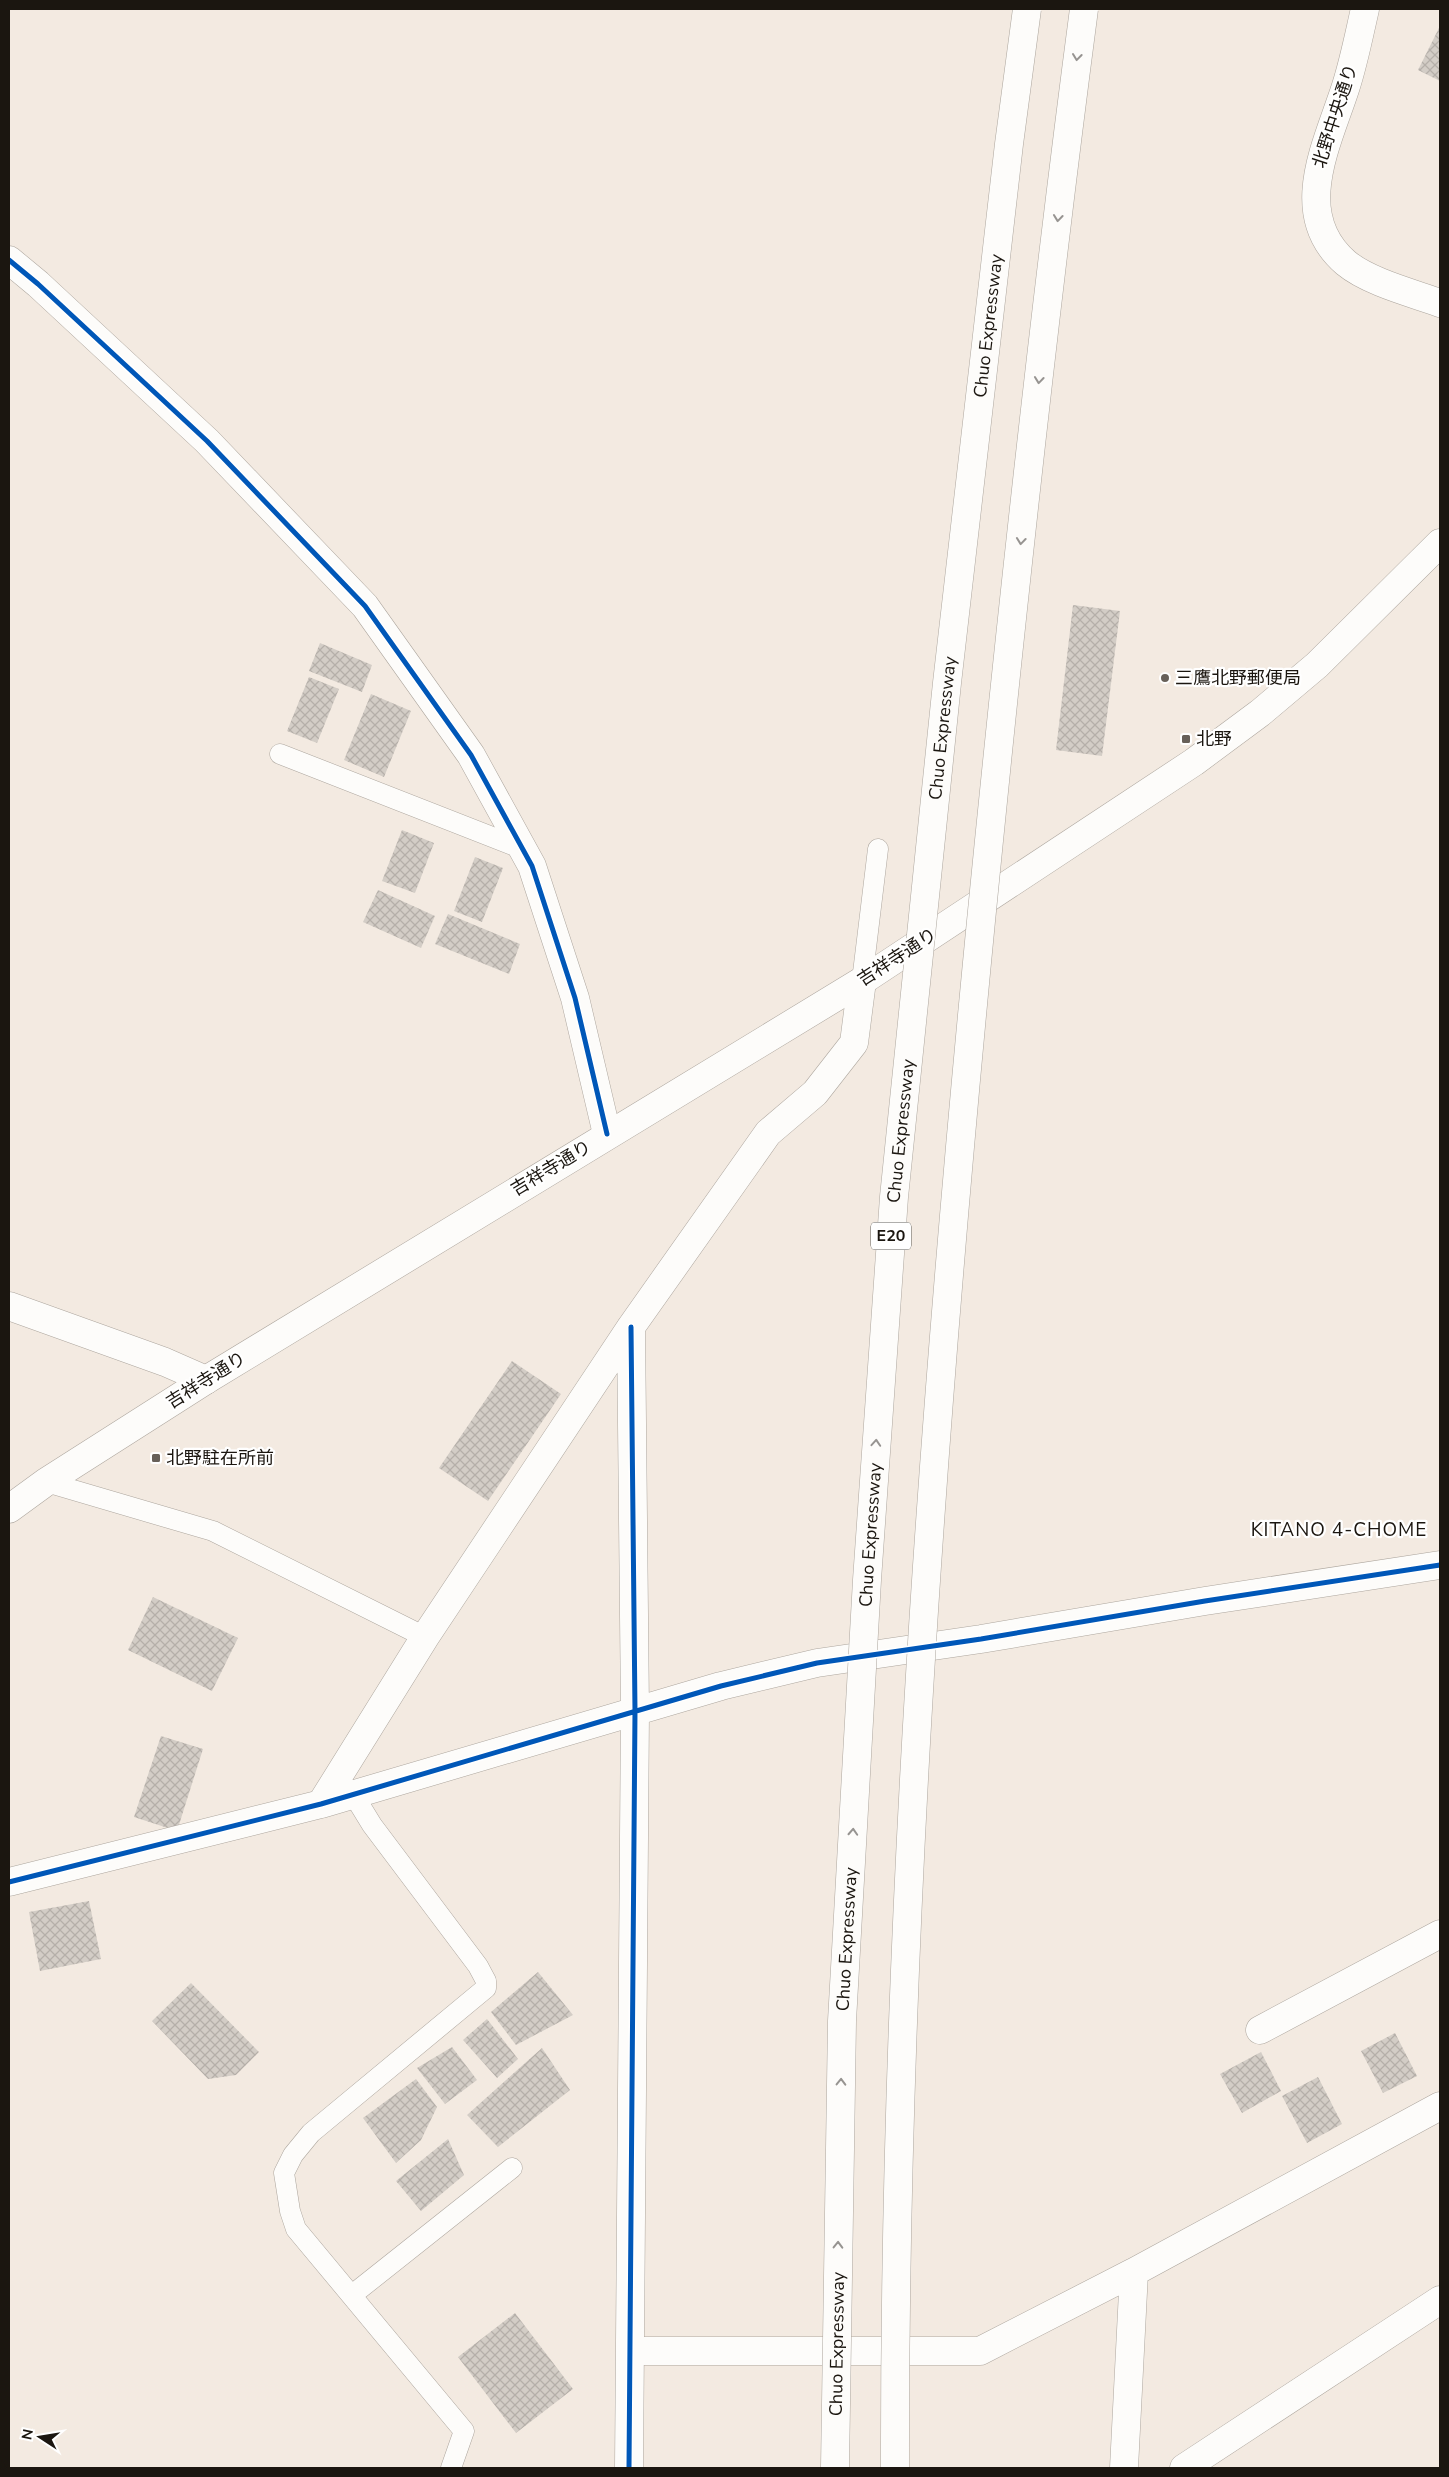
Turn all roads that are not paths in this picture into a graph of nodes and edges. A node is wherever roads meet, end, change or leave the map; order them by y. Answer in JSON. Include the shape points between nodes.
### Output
{"nodes":[{"id":1,"x":1027,"y":9,"type":"edge"},
{"id":2,"x":1084,"y":9,"type":"edge"},
{"id":3,"x":1365,"y":9,"type":"edge"},
{"id":4,"x":9,"y":260,"type":"edge"},
{"id":5,"x":1440,"y":303,"type":"edge"},
{"id":6,"x":1440,"y":544,"type":"edge"},
{"id":7,"x":280,"y":754,"type":"dead end"},
{"id":8,"x":523,"y":849,"type":"junction"},
{"id":9,"x":878,"y":849,"type":"dead end"},
{"id":10,"x":862,"y":981,"type":"junction"},
{"id":11,"x":607,"y":1134,"type":"junction"},
{"id":12,"x":9,"y":1306,"type":"edge"},
{"id":13,"x":632,"y":1327,"type":"junction"},
{"id":14,"x":206,"y":1380,"type":"junction"},
{"id":15,"x":46,"y":1482,"type":"junction"},
{"id":16,"x":9,"y":1509,"type":"edge"},
{"id":17,"x":1440,"y":1565,"type":"edge"},
{"id":18,"x":425,"y":1637,"type":"junction"},
{"id":19,"x":635,"y":1711,"type":"junction"},
{"id":20,"x":353,"y":1794,"type":"junction"},
{"id":21,"x":321,"y":1804,"type":"junction"},
{"id":22,"x":9,"y":1882,"type":"edge"},
{"id":23,"x":1440,"y":1934,"type":"edge"},
{"id":24,"x":1260,"y":2030,"type":"dead end"},
{"id":25,"x":1440,"y":2106,"type":"edge"},
{"id":26,"x":512,"y":2168,"type":"dead end"},
{"id":27,"x":1134,"y":2272,"type":"junction"},
{"id":28,"x":352,"y":2295,"type":"junction"},
{"id":29,"x":1440,"y":2300,"type":"edge"},
{"id":30,"x":632,"y":2352,"type":"junction"},
{"id":31,"x":452,"y":2468,"type":"edge"},
{"id":32,"x":629,"y":2468,"type":"edge"},
{"id":33,"x":835,"y":2468,"type":"edge"},
{"id":34,"x":895,"y":2468,"type":"edge"},
{"id":35,"x":1124,"y":2468,"type":"edge"},
{"id":36,"x":1184,"y":2468,"type":"edge"}],
"edges":[{"from":33,"to":1,"type":"main road","name":"Chuo Expressway","number":"E20","one_way":true,"bridge":true,"via":[[842,2021],[866,1590],[894,1197],[948,684]]},
{"from":2,"to":34,"type":"main road","one_way":true,"bridge":true,"via":[[1064,156],[998,756],[955,1189],[927,1554],[900,2074]]},
{"from":3,"to":5,"type":"main road","name":"北野中央通り","via":[[1352,68],[1316,175],[1317,214],[1324,232],[1346,262],[1363,274]]},
{"from":4,"to":8,"type":"main road","via":[[207,441],[365,606],[471,756]]},
{"from":6,"to":10,"type":"main road","name":"吉祥寺通り","via":[[1318,665],[1260,713],[1194,762]]},
{"from":7,"to":8,"type":"lane"},
{"from":8,"to":11,"type":"main road","via":[[532,866],[576,998]]},
{"from":9,"to":10,"type":"lane"},
{"from":10,"to":11,"type":"main road","name":"吉祥寺通り"},
{"from":10,"to":13,"type":"main road","via":[[854,1043],[815,1093],[768,1133]]},
{"from":11,"to":14,"type":"main road","name":"吉祥寺通り"},
{"from":12,"to":14,"type":"main road"},
{"from":13,"to":18,"type":"main road"},
{"from":13,"to":19,"type":"main road"},
{"from":14,"to":15,"type":"main road","name":"吉祥寺通り"},
{"from":15,"to":16,"type":"main road","name":"吉祥寺通り"},
{"from":15,"to":18,"type":"lane","via":[[213,1531]]},
{"from":17,"to":19,"type":"main road","via":[[817,1663]]},
{"from":18,"to":21,"type":"main road"},
{"from":19,"to":20,"type":"main road"},
{"from":19,"to":30,"type":"main road"},
{"from":20,"to":21,"type":"main road"},
{"from":20,"to":28,"type":"lane","via":[[372,1825],[478,1966],[486,1988],[311,2133],[293,2155],[284,2173],[296,2229]]},
{"from":21,"to":22,"type":"main road"},
{"from":23,"to":24,"type":"main road"},
{"from":25,"to":27,"type":"main road"},
{"from":26,"to":28,"type":"lane"},
{"from":27,"to":30,"type":"main road","via":[[980,2351]]},
{"from":27,"to":35,"type":"main road"},
{"from":28,"to":31,"type":"lane","via":[[464,2431]]},
{"from":29,"to":36,"type":"main road"},
{"from":30,"to":32,"type":"main road"}]}
